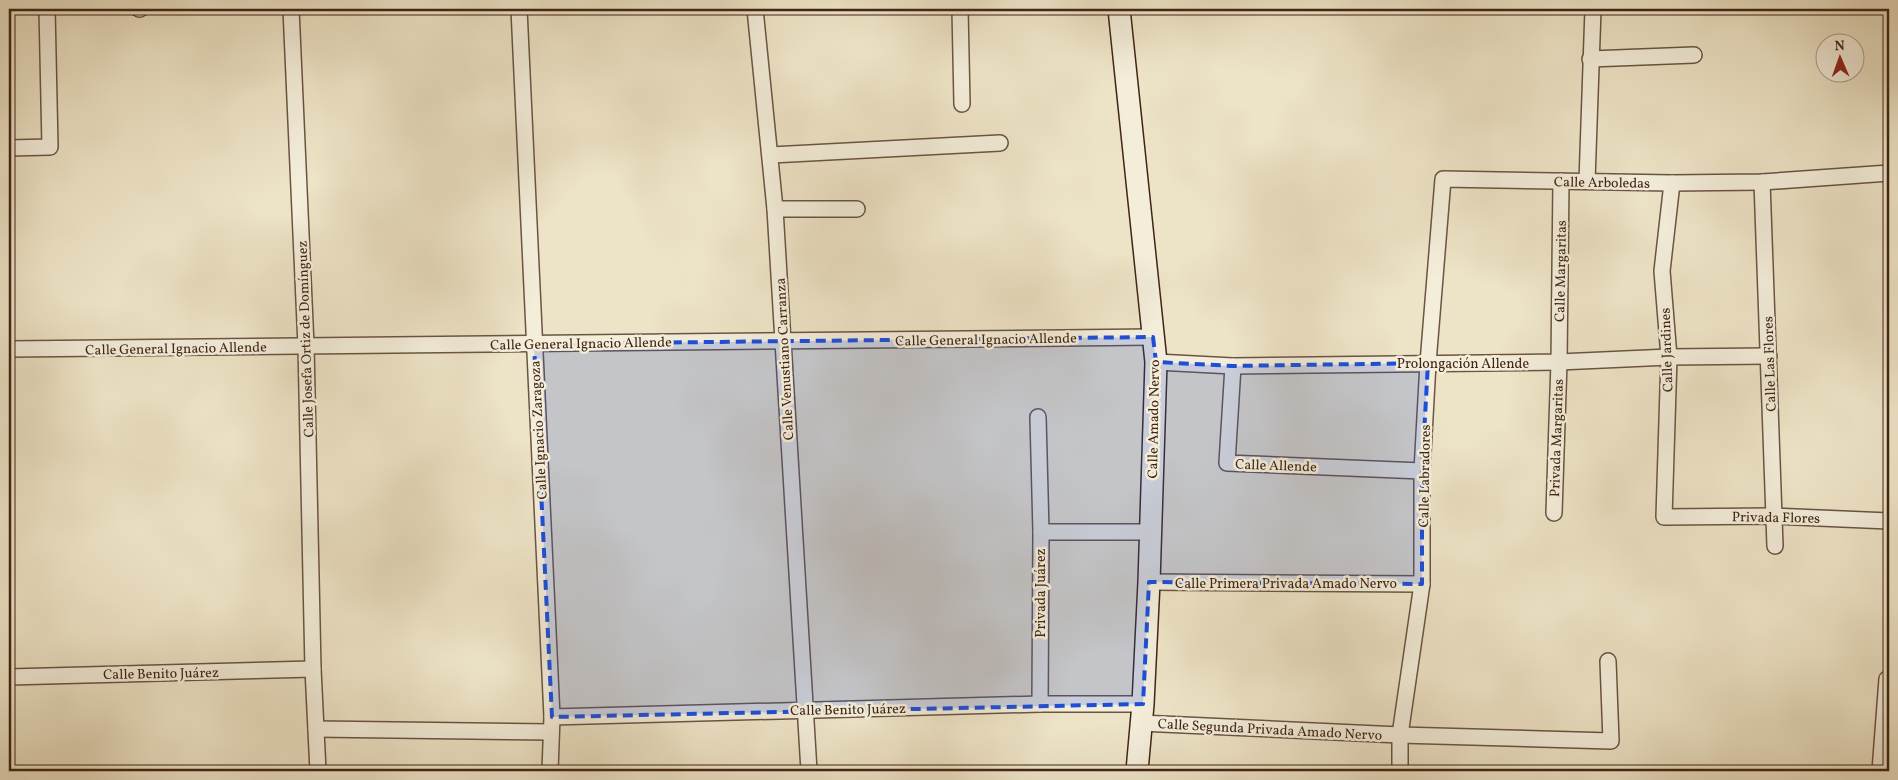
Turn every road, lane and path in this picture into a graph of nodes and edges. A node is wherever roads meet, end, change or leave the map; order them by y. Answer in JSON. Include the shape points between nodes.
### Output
{"nodes":[{"id":1,"x":47,"y":9,"type":"edge"},
{"id":2,"x":290,"y":9,"type":"edge"},
{"id":3,"x":519,"y":9,"type":"edge"},
{"id":4,"x":755,"y":9,"type":"edge"},
{"id":5,"x":960,"y":9,"type":"edge"},
{"id":6,"x":1119,"y":9,"type":"edge"},
{"id":7,"x":1593,"y":9,"type":"edge"},
{"id":8,"x":1694,"y":55,"type":"dead end"},
{"id":9,"x":1590,"y":58,"type":"junction"},
{"id":10,"x":962,"y":104,"type":"dead end"},
{"id":11,"x":1000,"y":143,"type":"dead end"},
{"id":12,"x":9,"y":148,"type":"edge"},
{"id":13,"x":771,"y":155,"type":"junction"},
{"id":14,"x":1889,"y":173,"type":"edge"},
{"id":15,"x":1443,"y":179,"type":"joint"},
{"id":16,"x":1561,"y":181,"type":"junction"},
{"id":17,"x":1587,"y":181,"type":"junction"},
{"id":18,"x":1762,"y":182,"type":"junction"},
{"id":19,"x":1672,"y":184,"type":"junction"},
{"id":20,"x":857,"y":208,"type":"dead end"},
{"id":21,"x":775,"y":209,"type":"junction"},
{"id":22,"x":1152,"y":337,"type":"junction"},
{"id":23,"x":783,"y":341,"type":"junction"},
{"id":24,"x":534,"y":344,"type":"junction"},
{"id":25,"x":306,"y":346,"type":"junction"},
{"id":26,"x":9,"y":349,"type":"edge"},
{"id":27,"x":1769,"y":356,"type":"junction"},
{"id":28,"x":1669,"y":357,"type":"junction"},
{"id":29,"x":1156,"y":362,"type":"junction"},
{"id":30,"x":1559,"y":362,"type":"junction"},
{"id":31,"x":1428,"y":363,"type":"junction"},
{"id":32,"x":1233,"y":366,"type":"junction"},
{"id":33,"x":1038,"y":417,"type":"dead end"},
{"id":34,"x":1422,"y":471,"type":"junction"},
{"id":35,"x":1554,"y":514,"type":"dead end"},
{"id":36,"x":1774,"y":516,"type":"junction"},
{"id":37,"x":1664,"y":517,"type":"joint"},
{"id":38,"x":1889,"y":521,"type":"edge"},
{"id":39,"x":1041,"y":532,"type":"junction"},
{"id":40,"x":1151,"y":532,"type":"junction"},
{"id":41,"x":1775,"y":546,"type":"dead end"},
{"id":42,"x":1149,"y":582,"type":"junction"},
{"id":43,"x":1422,"y":584,"type":"junction"},
{"id":44,"x":1608,"y":661,"type":"dead end"},
{"id":45,"x":313,"y":669,"type":"junction"},
{"id":46,"x":9,"y":677,"type":"edge"},
{"id":47,"x":1887,"y":679,"type":"dead end"},
{"id":48,"x":1040,"y":704,"type":"junction"},
{"id":49,"x":805,"y":710,"type":"junction"},
{"id":50,"x":1142,"y":714,"type":"junction"},
{"id":51,"x":551,"y":725,"type":"junction"},
{"id":52,"x":316,"y":729,"type":"junction"},
{"id":53,"x":1400,"y":735,"type":"junction"},
{"id":54,"x":318,"y":771,"type":"edge"},
{"id":55,"x":550,"y":771,"type":"edge"},
{"id":56,"x":809,"y":771,"type":"edge"},
{"id":57,"x":1137,"y":771,"type":"edge"},
{"id":58,"x":1400,"y":771,"type":"edge"},
{"id":59,"x":1880,"y":771,"type":"edge"}],
"edges":[{"from":1,"to":12,"type":"street","via":[[50,147]]},
{"from":2,"to":25,"type":"street","name":"Calle Josefa Ortiz de Domínguez"},
{"from":3,"to":24,"type":"street","name":"Calle Ignacio Zaragoza"},
{"from":4,"to":13,"type":"street","name":"Calle Venustiano Carranza"},
{"from":5,"to":10,"type":"street"},
{"from":6,"to":22,"type":"street","name":"Calle Amado Nervo"},
{"from":7,"to":9,"type":"street"},
{"from":8,"to":9,"type":"street"},
{"from":9,"to":17,"type":"street"},
{"from":11,"to":13,"type":"street"},
{"from":13,"to":21,"type":"street","name":"Calle Venustiano Carranza"},
{"from":14,"to":18,"type":"street","name":"Calle Arboledas"},
{"from":15,"to":16,"type":"street","name":"Calle Arboledas"},
{"from":15,"to":31,"type":"street","name":"Calle Labradores"},
{"from":16,"to":17,"type":"street","name":"Calle Arboledas"},
{"from":16,"to":30,"type":"street","name":"Calle Margaritas"},
{"from":17,"to":19,"type":"street","name":"Calle Arboledas"},
{"from":18,"to":19,"type":"street","name":"Calle Arboledas"},
{"from":18,"to":27,"type":"street","name":"Calle Las Flores"},
{"from":19,"to":28,"type":"street","name":"Calle Jardines","via":[[1662,272]]},
{"from":20,"to":21,"type":"street"},
{"from":21,"to":23,"type":"street","name":"Calle Venustiano Carranza"},
{"from":22,"to":23,"type":"street","name":"Calle General Ignacio Allende"},
{"from":22,"to":29,"type":"street","name":"Calle Amado Nervo"},
{"from":23,"to":24,"type":"street","name":"Calle General Ignacio Allende"},
{"from":23,"to":49,"type":"street","name":"Calle Venustiano Carranza"},
{"from":24,"to":25,"type":"street","name":"Calle General Ignacio Allende"},
{"from":24,"to":51,"type":"street","name":"Calle Ignacio Zaragoza"},
{"from":25,"to":26,"type":"street","name":"Calle General Ignacio Allende"},
{"from":25,"to":45,"type":"street","name":"Calle Josefa Ortiz de Domínguez"},
{"from":27,"to":28,"type":"street","name":"Prolongación Allende"},
{"from":27,"to":36,"type":"street","name":"Calle Las Flores"},
{"from":28,"to":30,"type":"street","name":"Prolongación Allende"},
{"from":28,"to":37,"type":"street","name":"Calle Jardines"},
{"from":29,"to":32,"type":"street","name":"Prolongación Allende"},
{"from":29,"to":40,"type":"street","name":"Calle Amado Nervo"},
{"from":30,"to":31,"type":"street","name":"Prolongación Allende"},
{"from":30,"to":35,"type":"street","name":"Privada Margaritas"},
{"from":31,"to":32,"type":"street","name":"Prolongación Allende"},
{"from":31,"to":34,"type":"street","name":"Calle Labradores"},
{"from":32,"to":34,"type":"street","name":"Calle Allende","via":[[1227,463]]},
{"from":33,"to":39,"type":"street"},
{"from":34,"to":43,"type":"street","name":"Calle Labradores"},
{"from":36,"to":37,"type":"street","name":"Privada Flores"},
{"from":36,"to":38,"type":"street","name":"Privada Flores"},
{"from":36,"to":41,"type":"street","name":"Calle Las Flores"},
{"from":39,"to":40,"type":"street","name":"Privada Juárez"},
{"from":39,"to":48,"type":"street","name":"Privada Juárez"},
{"from":40,"to":42,"type":"street","name":"Calle Amado Nervo"},
{"from":42,"to":43,"type":"street","name":"Calle Primera Privada Amado Nervo"},
{"from":42,"to":50,"type":"street","name":"Calle Amado Nervo"},
{"from":43,"to":53,"type":"street","name":"Calle Labradores"},
{"from":44,"to":53,"type":"street","name":"Calle Segunda Privada Amado Nervo","via":[[1611,741]]},
{"from":45,"to":46,"type":"street","name":"Calle Benito Juárez"},
{"from":45,"to":52,"type":"street","name":"Calle Josefa Ortiz de Domínguez"},
{"from":47,"to":59,"type":"street"},
{"from":48,"to":49,"type":"street","name":"Calle Benito Juárez"},
{"from":48,"to":50,"type":"street","name":"Calle Benito Juárez"},
{"from":49,"to":51,"type":"street","name":"Calle Benito Juárez"},
{"from":49,"to":56,"type":"street","name":"Calle Venustiano Carranza"},
{"from":50,"to":53,"type":"street","name":"Calle Segunda Privada Amado Nervo"},
{"from":50,"to":57,"type":"street","name":"Calle Amado Nervo"},
{"from":51,"to":52,"type":"street","name":"Calle Benito Juárez"},
{"from":51,"to":55,"type":"street","name":"Calle Ignacio Zaragoza"},
{"from":52,"to":54,"type":"street","name":"Calle Josefa Ortiz de Domínguez"},
{"from":53,"to":58,"type":"street","name":"Calle Labradores"}]}
